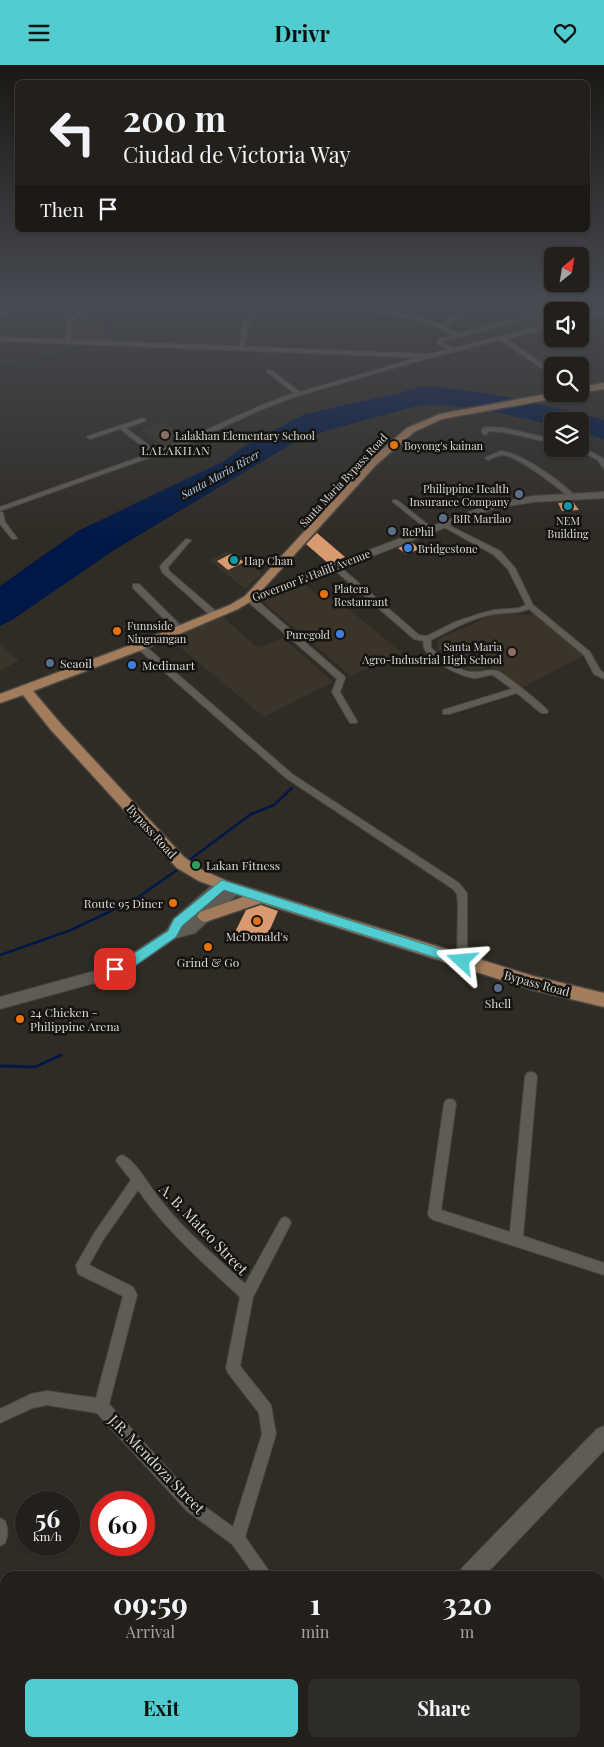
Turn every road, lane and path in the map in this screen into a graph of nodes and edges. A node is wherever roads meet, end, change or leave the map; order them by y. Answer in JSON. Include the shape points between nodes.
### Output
{"nodes":[{"id":1,"x":283,"y":382,"type":"edge"},
{"id":2,"x":338,"y":382,"type":"edge"},
{"id":3,"x":604,"y":386,"type":"edge"},
{"id":4,"x":589,"y":388,"type":"edge"},
{"id":5,"x":298,"y":394,"type":"junction"},
{"id":6,"x":544,"y":397,"type":"edge"},
{"id":7,"x":143,"y":420,"type":"dead end"},
{"id":8,"x":121,"y":427,"type":"junction"},
{"id":9,"x":485,"y":433,"type":"dead end"},
{"id":10,"x":90,"y":437,"type":"dead end"},
{"id":11,"x":544,"y":439,"type":"edge"},
{"id":12,"x":589,"y":453,"type":"edge"},
{"id":13,"x":156,"y":454,"type":"junction"},
{"id":14,"x":488,"y":459,"type":"dead end"},
{"id":15,"x":604,"y":467,"type":"edge"},
{"id":16,"x":604,"y":495,"type":"edge"},
{"id":17,"x":573,"y":497,"type":"junction"},
{"id":18,"x":395,"y":501,"type":"dead end"},
{"id":19,"x":0,"y":511,"type":"edge"},
{"id":20,"x":444,"y":525,"type":"junction"},
{"id":21,"x":430,"y":529,"type":"junction"},
{"id":22,"x":14,"y":538,"type":"dead end"},
{"id":23,"x":188,"y":540,"type":"dead end"},
{"id":24,"x":336,"y":567,"type":"junction"},
{"id":25,"x":136,"y":586,"type":"dead end"},
{"id":26,"x":249,"y":598,"type":"junction"},
{"id":27,"x":530,"y":606,"type":"junction"},
{"id":28,"x":215,"y":615,"type":"junction"},
{"id":29,"x":180,"y":629,"type":"junction"},
{"id":30,"x":428,"y":639,"type":"junction"},
{"id":31,"x":140,"y":646,"type":"junction"},
{"id":32,"x":604,"y":676,"type":"edge"},
{"id":33,"x":26,"y":690,"type":"junction"},
{"id":34,"x":519,"y":690,"type":"junction"},
{"id":35,"x":0,"y":699,"type":"edge"},
{"id":36,"x":544,"y":711,"type":"dead end"},
{"id":37,"x":446,"y":712,"type":"dead end"},
{"id":38,"x":353,"y":721,"type":"dead end"},
{"id":39,"x":229,"y":887,"type":"junction"},
{"id":40,"x":261,"y":897,"type":"junction"},
{"id":41,"x":204,"y":916,"type":"junction"},
{"id":42,"x":172,"y":934,"type":"junction"},
{"id":43,"x":462,"y":961,"type":"junction"},
{"id":44,"x":604,"y":1000,"type":"edge"},
{"id":45,"x":0,"y":1003,"type":"edge"},
{"id":46,"x":532,"y":1077,"type":"dead end"},
{"id":47,"x":450,"y":1104,"type":"dead end"},
{"id":48,"x":122,"y":1161,"type":"dead end"},
{"id":49,"x":138,"y":1180,"type":"junction"},
{"id":50,"x":286,"y":1223,"type":"dead end"},
{"id":51,"x":516,"y":1241,"type":"junction"},
{"id":52,"x":604,"y":1269,"type":"edge"},
{"id":53,"x":247,"y":1295,"type":"junction"},
{"id":54,"x":101,"y":1406,"type":"junction"},
{"id":55,"x":0,"y":1416,"type":"edge"},
{"id":56,"x":604,"y":1436,"type":"edge"},
{"id":57,"x":0,"y":1527,"type":"edge"},
{"id":58,"x":0,"y":1538,"type":"edge"},
{"id":59,"x":237,"y":1539,"type":"junction"},
{"id":60,"x":260,"y":1571,"type":"edge"},
{"id":61,"x":475,"y":1571,"type":"edge"}],
"edges":[{"from":1,"to":5,"type":"street"},
{"from":2,"to":5,"type":"street"},
{"from":3,"to":4,"type":"main road"},
{"from":5,"to":13,"type":"street"},
{"from":6,"to":26,"type":"main road","name":"Santa Maria Bypass Road","via":[[427,421],[400,437]]},
{"from":7,"to":8,"type":"street"},
{"from":8,"to":10,"type":"street"},
{"from":8,"to":13,"type":"street"},
{"from":9,"to":11,"type":"street","via":[[485,429],[504,430]]},
{"from":12,"to":15,"type":"street","via":[[600,459]]},
{"from":13,"to":19,"type":"street"},
{"from":14,"to":17,"type":"street","via":[[500,453],[508,454],[540,472]]},
{"from":16,"to":17,"type":"main road","name":"Governor F. Halili Avenue"},
{"from":17,"to":20,"type":"main road","name":"Governor F. Halili Avenue","via":[[493,506]]},
{"from":18,"to":21,"type":"street"},
{"from":19,"to":22,"type":"street","via":[[2,522]]},
{"from":20,"to":21,"type":"main road","name":"Governor F. Halili Avenue"},
{"from":20,"to":27,"type":"street","via":[[497,553],[511,568]]},
{"from":21,"to":24,"type":"main road","name":"Governor F. Halili Avenue"},
{"from":23,"to":28,"type":"street","via":[[164,567]]},
{"from":24,"to":26,"type":"main road","name":"Governor F. Halili Avenue"},
{"from":24,"to":30,"type":"street","via":[[417,637]]},
{"from":25,"to":29,"type":"street"},
{"from":26,"to":28,"type":"main road","name":"Governor F. Halili Avenue"},
{"from":26,"to":38,"type":"street","via":[[341,678],[336,692]]},
{"from":27,"to":30,"type":"street","via":[[522,611],[488,613]]},
{"from":27,"to":32,"type":"street","via":[[587,654],[597,672]]},
{"from":28,"to":29,"type":"main road","name":"Governor F. Halili Avenue"},
{"from":29,"to":31,"type":"main road","name":"Governor F. Halili Avenue"},
{"from":30,"to":34,"type":"street","via":[[427,649],[453,667],[475,675],[493,672]]},
{"from":31,"to":33,"type":"main road","name":"Governor F. Halili Avenue"},
{"from":31,"to":43,"type":"street","via":[[288,777],[456,886],[462,893]]},
{"from":33,"to":35,"type":"main road","name":"Governor F. Halili Avenue"},
{"from":33,"to":39,"type":"main road","name":"Bypass Road","via":[[181,863]]},
{"from":34,"to":36,"type":"street"},
{"from":34,"to":37,"type":"street"},
{"from":39,"to":40,"type":"main road","name":"Bypass Road"},
{"from":39,"to":41,"type":"main road"},
{"from":39,"to":42,"type":"main road","via":[[178,923]]},
{"from":40,"to":41,"type":"main road"},
{"from":40,"to":43,"type":"main road","name":"Bypass Road"},
{"from":41,"to":42,"type":"main road","via":[[190,929]]},
{"from":42,"to":45,"type":"main road","via":[[132,961],[98,976]]},
{"from":43,"to":44,"type":"main road","name":"Bypass Road","via":[[532,983]]},
{"from":46,"to":51,"type":"street"},
{"from":47,"to":51,"type":"street","via":[[434,1213]]},
{"from":48,"to":49,"type":"street","name":"A. B. Mateo Street"},
{"from":49,"to":53,"type":"street","name":"A. B. Mateo Street","via":[[164,1216]]},
{"from":49,"to":54,"type":"street","via":[[82,1265],[83,1269],[130,1295]]},
{"from":50,"to":53,"type":"street"},
{"from":51,"to":52,"type":"street"},
{"from":53,"to":59,"type":"street","via":[[233,1368],[266,1410],[269,1434]]},
{"from":54,"to":55,"type":"street","via":[[47,1398],[31,1401]]},
{"from":54,"to":59,"type":"street","name":"J.R. Mendoza Street","via":[[192,1506]]},
{"from":56,"to":61,"type":"main road"},
{"from":57,"to":58,"type":"street"},
{"from":59,"to":60,"type":"street","name":"J.R. Mendoza Street"}]}
